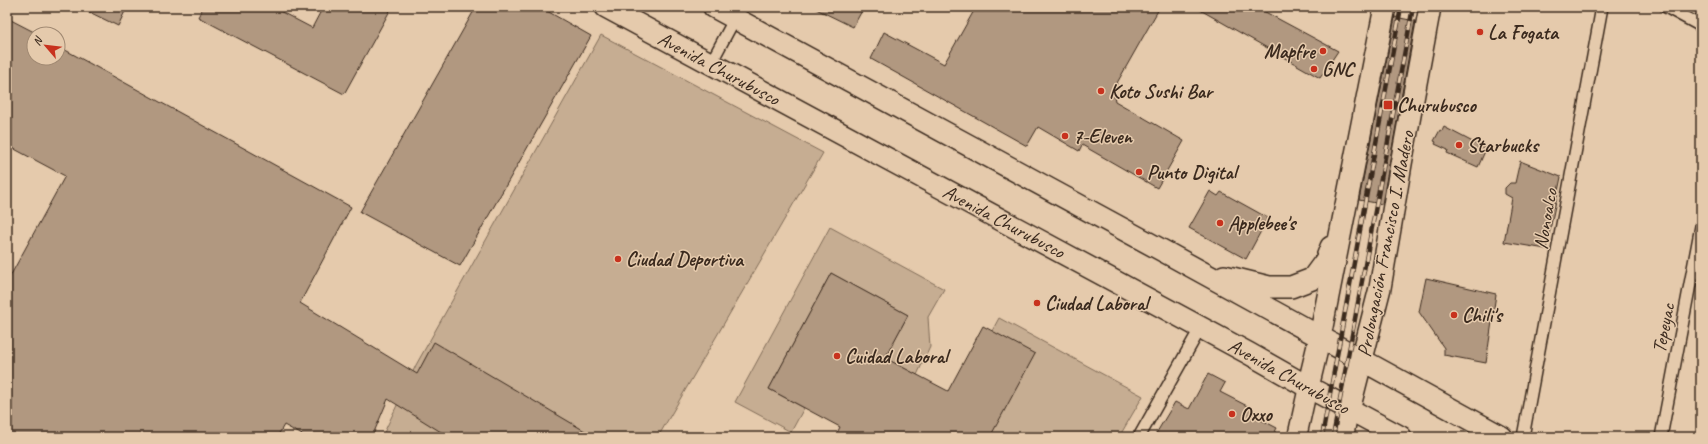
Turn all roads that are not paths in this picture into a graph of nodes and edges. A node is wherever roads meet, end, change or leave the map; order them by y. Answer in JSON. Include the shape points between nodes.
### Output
{"nodes":[{"id":1,"x":606,"y":7,"type":"edge"},
{"id":2,"x":714,"y":7,"type":"edge"},
{"id":3,"x":1385,"y":7,"type":"edge"},
{"id":4,"x":1430,"y":7,"type":"edge"},
{"id":5,"x":1602,"y":7,"type":"edge"},
{"id":6,"x":1666,"y":7,"type":"edge"},
{"id":7,"x":738,"y":13,"type":"edge"},
{"id":8,"x":1701,"y":26,"type":"edge"},
{"id":9,"x":711,"y":63,"type":"junction"},
{"id":10,"x":1346,"y":207,"type":"junction"},
{"id":11,"x":1701,"y":226,"type":"edge"},
{"id":12,"x":1199,"y":270,"type":"junction"},
{"id":13,"x":1201,"y":327,"type":"junction"},
{"id":14,"x":1320,"y":337,"type":"junction"},
{"id":15,"x":1363,"y":360,"type":"junction"},
{"id":16,"x":1308,"y":387,"type":"junction"},
{"id":17,"x":1349,"y":410,"type":"junction"},
{"id":18,"x":1139,"y":437,"type":"edge"},
{"id":19,"x":1297,"y":437,"type":"edge"},
{"id":20,"x":1344,"y":437,"type":"edge"},
{"id":21,"x":1401,"y":437,"type":"edge"},
{"id":22,"x":1502,"y":437,"type":"edge"},
{"id":23,"x":1523,"y":437,"type":"edge"},
{"id":24,"x":1661,"y":437,"type":"edge"}],
"edges":[{"from":1,"to":9,"type":"highway","name":"Avenida Churubusco"},
{"from":2,"to":7,"type":"highway"},
{"from":3,"to":10,"type":"highway"},
{"from":4,"to":15,"type":"highway","name":"Prolongación Francisco I. Madero","via":[[1380,288]]},
{"from":5,"to":23,"type":"street","name":"Nonoalco"},
{"from":6,"to":8,"type":"street"},
{"from":7,"to":9,"type":"street"},
{"from":7,"to":12,"type":"highway"},
{"from":9,"to":13,"type":"highway","name":"Avenida Churubusco"},
{"from":10,"to":12,"type":"highway","via":[[1326,260],[1312,279],[1291,287],[1269,287]]},
{"from":10,"to":14,"type":"highway"},
{"from":11,"to":24,"type":"street","name":"Tepeyac"},
{"from":12,"to":14,"type":"highway"},
{"from":13,"to":16,"type":"highway","name":"Avenida Churubusco"},
{"from":13,"to":18,"type":"street"},
{"from":14,"to":15,"type":"highway"},
{"from":14,"to":16,"type":"highway"},
{"from":15,"to":17,"type":"highway","name":"Prolongación Francisco I. Madero"},
{"from":15,"to":22,"type":"highway"},
{"from":16,"to":17,"type":"highway","name":"Avenida Churubusco"},
{"from":16,"to":19,"type":"main road"},
{"from":17,"to":20,"type":"main road"},
{"from":17,"to":21,"type":"highway","name":"Avenida Churubusco"}]}
